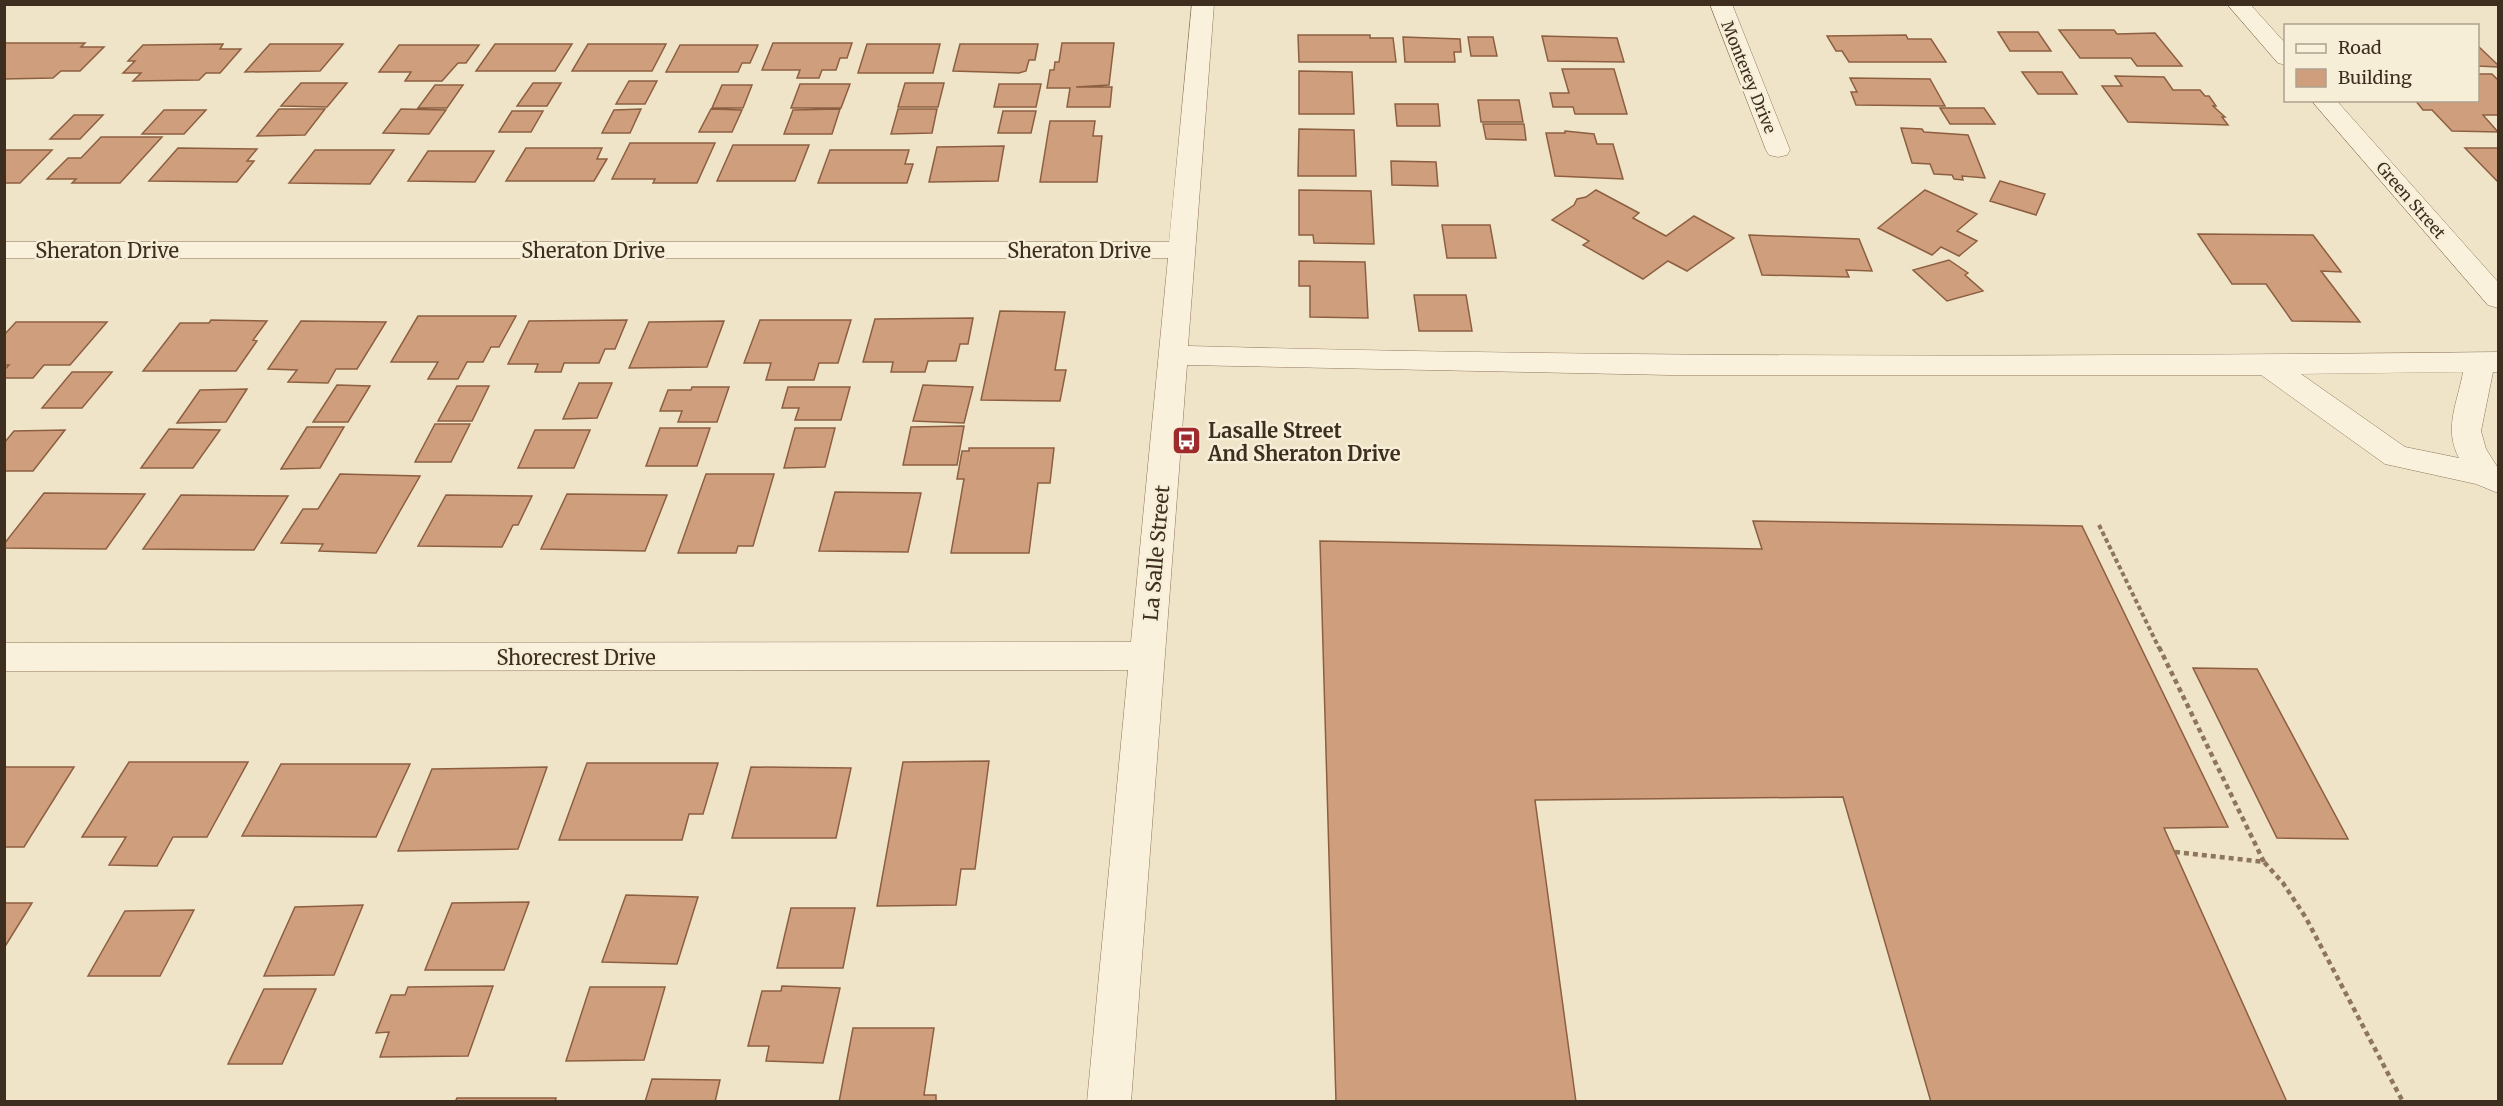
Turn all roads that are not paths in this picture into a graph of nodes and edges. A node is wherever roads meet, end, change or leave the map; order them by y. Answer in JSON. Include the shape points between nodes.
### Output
{"nodes":[{"id":1,"x":1203,"y":4,"type":"edge"},
{"id":2,"x":1721,"y":4,"type":"edge"},
{"id":3,"x":2238,"y":4,"type":"edge"},
{"id":4,"x":2284,"y":56,"type":"edge"},
{"id":5,"x":2325,"y":102,"type":"edge"},
{"id":6,"x":1778,"y":150,"type":"dead end"},
{"id":7,"x":4,"y":250,"type":"edge"},
{"id":8,"x":1182,"y":250,"type":"junction"},
{"id":9,"x":2499,"y":299,"type":"edge"},
{"id":10,"x":1173,"y":355,"type":"junction"},
{"id":11,"x":2488,"y":362,"type":"edge"},
{"id":12,"x":2266,"y":364,"type":"junction"},
{"id":13,"x":2492,"y":478,"type":"edge"},
{"id":14,"x":1147,"y":656,"type":"junction"},
{"id":15,"x":4,"y":657,"type":"edge"},
{"id":16,"x":1109,"y":1101,"type":"edge"}],
"edges":[{"from":1,"to":8,"type":"street","name":"La Salle Street"},
{"from":2,"to":6,"type":"street","name":"Monterey Drive"},
{"from":3,"to":4,"type":"street"},
{"from":5,"to":9,"type":"street","name":"Green Street"},
{"from":7,"to":8,"type":"street","name":"Sheraton Drive"},
{"from":8,"to":10,"type":"street","name":"La Salle Street"},
{"from":10,"to":12,"type":"street","via":[[1825,368]]},
{"from":10,"to":14,"type":"street","name":"La Salle Street"},
{"from":11,"to":12,"type":"street"},
{"from":11,"to":13,"type":"street","via":[[2467,413],[2467,441]]},
{"from":12,"to":13,"type":"street","via":[[2396,456]]},
{"from":14,"to":15,"type":"street","name":"Shorecrest Drive"},
{"from":14,"to":16,"type":"street","name":"La Salle Street"}]}
